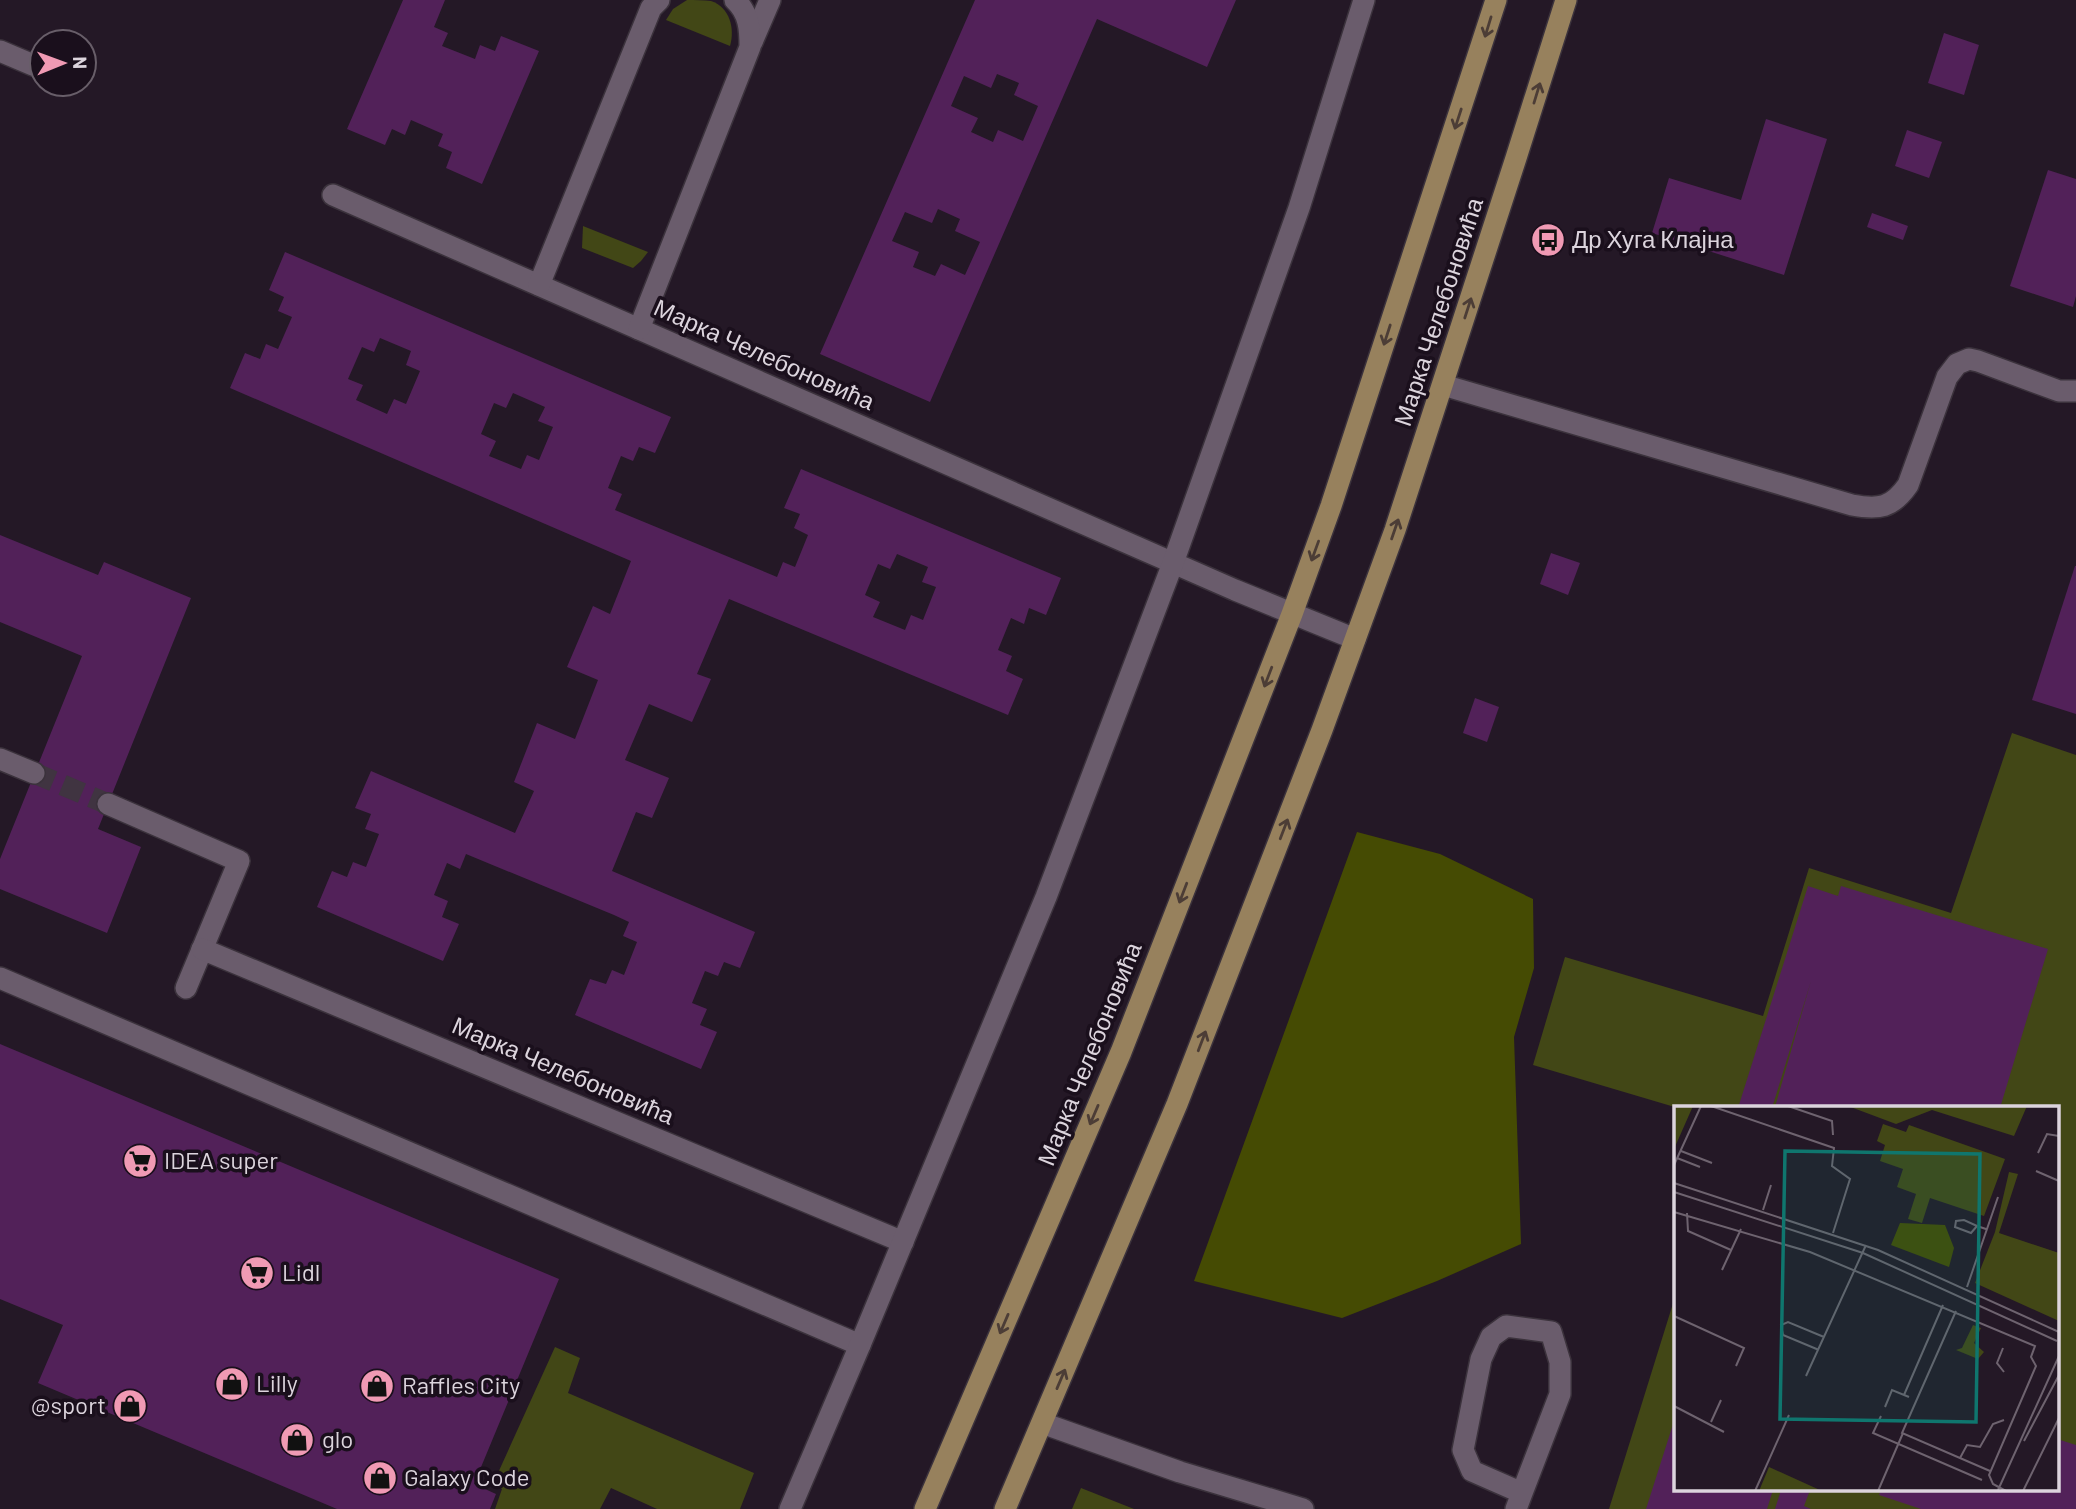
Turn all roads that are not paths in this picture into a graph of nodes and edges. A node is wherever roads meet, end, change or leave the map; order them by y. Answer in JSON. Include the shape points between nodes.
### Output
{"nodes":[{"id":1,"x":659,"y":0,"type":"edge"},
{"id":2,"x":735,"y":0,"type":"edge"},
{"id":3,"x":769,"y":0,"type":"edge"},
{"id":4,"x":1364,"y":0,"type":"edge"},
{"id":5,"x":1496,"y":0,"type":"edge"},
{"id":6,"x":1566,"y":0,"type":"edge"},
{"id":7,"x":750,"y":47,"type":"junction"},
{"id":8,"x":0,"y":51,"type":"edge"},
{"id":9,"x":28,"y":63,"type":"edge"},
{"id":10,"x":333,"y":195,"type":"dead end"},
{"id":11,"x":539,"y":285,"type":"junction"},
{"id":12,"x":639,"y":329,"type":"junction"},
{"id":13,"x":1443,"y":384,"type":"junction"},
{"id":14,"x":2076,"y":391,"type":"edge"},
{"id":15,"x":1173,"y":563,"type":"junction"},
{"id":16,"x":1292,"y":614,"type":"junction"},
{"id":17,"x":1355,"y":639,"type":"junction"},
{"id":18,"x":0,"y":759,"type":"edge"},
{"id":19,"x":34,"y":773,"type":"tunnel mouth"},
{"id":20,"x":108,"y":804,"type":"tunnel mouth"},
{"id":21,"x":202,"y":949,"type":"junction"},
{"id":22,"x":0,"y":978,"type":"edge"},
{"id":23,"x":186,"y":989,"type":"dead end"},
{"id":24,"x":903,"y":1242,"type":"junction"},
{"id":25,"x":860,"y":1345,"type":"junction"},
{"id":26,"x":1042,"y":1423,"type":"junction"},
{"id":27,"x":1519,"y":1501,"type":"edge"},
{"id":28,"x":790,"y":1509,"type":"edge"},
{"id":29,"x":925,"y":1509,"type":"edge"},
{"id":30,"x":1005,"y":1509,"type":"edge"},
{"id":31,"x":1303,"y":1509,"type":"edge"}],
"edges":[{"from":1,"to":11,"type":"street","via":[[651,8]]},
{"from":2,"to":7,"type":"street","via":[[750,25]]},
{"from":3,"to":7,"type":"street"},
{"from":4,"to":15,"type":"street","via":[[1299,208]]},
{"from":5,"to":16,"type":"main road","name":"Марка Челебоновића","one_way":true},
{"from":13,"to":6,"type":"main road","name":"Марка Челебоновића","one_way":true},
{"from":7,"to":12,"type":"street"},
{"from":8,"to":9,"type":"street"},
{"from":10,"to":11,"type":"street","name":"Марка Челебоновића"},
{"from":11,"to":12,"type":"street","name":"Марка Челебоновића"},
{"from":12,"to":15,"type":"street","name":"Марка Челебоновића"},
{"from":13,"to":14,"type":"street","via":[[1868,509],[1898,499],[1908,485],[1947,377],[1962,361],[1978,361],[2059,391]]},
{"from":17,"to":13,"type":"main road","name":"Марка Челебоновића","one_way":true},
{"from":15,"to":16,"type":"street","name":"Марка Челебоновића"},
{"from":15,"to":24,"type":"street","via":[[1045,897]]},
{"from":16,"to":17,"type":"street","name":"Марка Челебоновића"},
{"from":16,"to":29,"type":"main road","name":"Марка Челебоновића","one_way":true,"via":[[1121,1052]]},
{"from":26,"to":17,"type":"main road","name":"Марка Челебоновића","one_way":true,"via":[[1178,1104]]},
{"from":18,"to":19,"type":"street"},
{"from":20,"to":21,"type":"street","via":[[239,861]]},
{"from":21,"to":23,"type":"street"},
{"from":21,"to":24,"type":"street","name":"Марка Челебоновића"},
{"from":22,"to":25,"type":"street"},
{"from":24,"to":25,"type":"street"},
{"from":25,"to":28,"type":"street"},
{"from":26,"to":30,"type":"main road","name":"Марка Челебоновића"},
{"from":26,"to":31,"type":"street"},
{"from":27,"to":27,"type":"street","via":[[1560,1394],[1560,1362],[1551,1332],[1506,1326],[1490,1337],[1481,1359],[1463,1450],[1472,1471]]}]}
